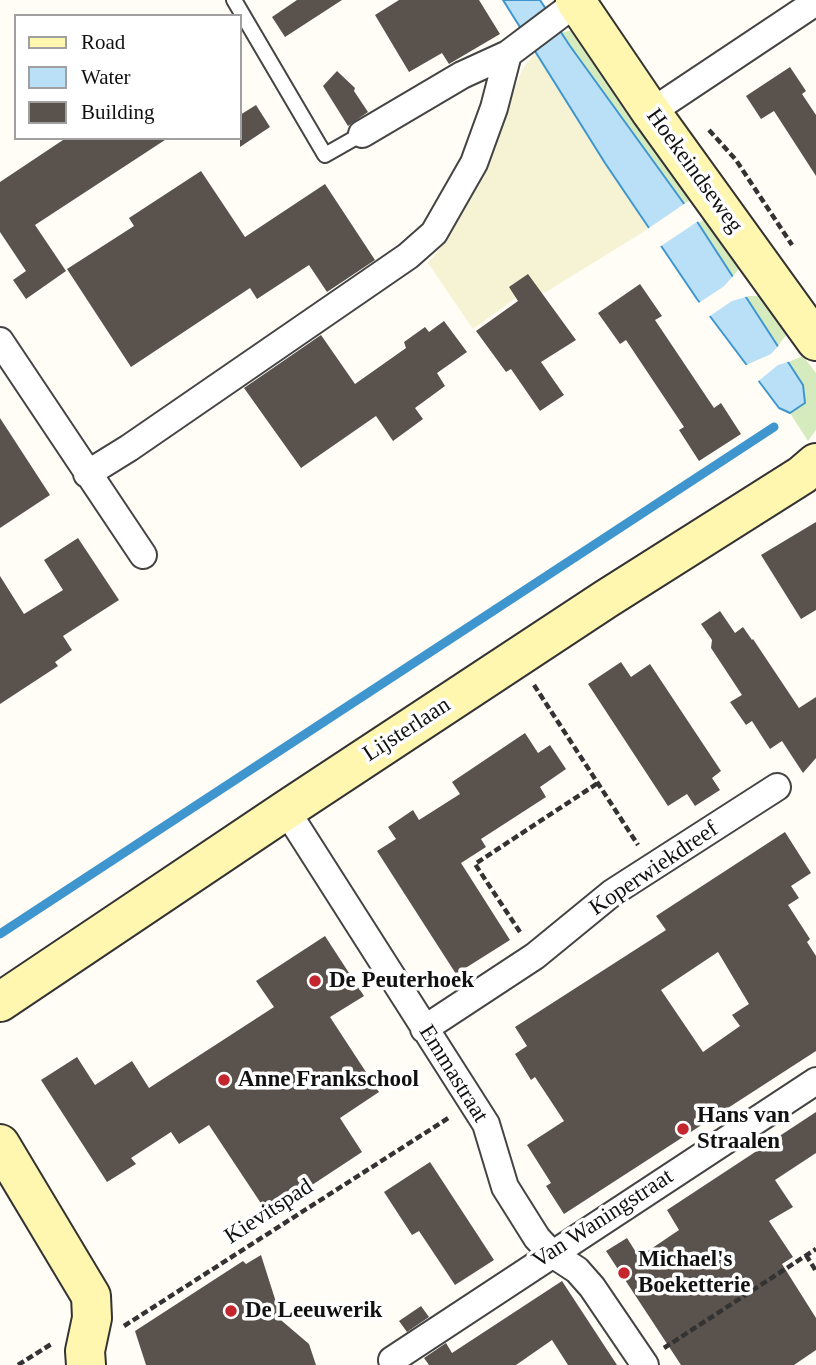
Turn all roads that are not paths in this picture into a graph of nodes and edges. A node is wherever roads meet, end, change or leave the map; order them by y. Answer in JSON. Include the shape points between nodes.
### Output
{"nodes":[{"id":1,"x":234,"y":0,"type":"edge"},
{"id":2,"x":816,"y":2,"type":"edge"},
{"id":3,"x":570,"y":5,"type":"edge"},
{"id":4,"x":514,"y":48,"type":"junction"},
{"id":5,"x":651,"y":112,"type":"junction"},
{"id":6,"x":362,"y":134,"type":"joint"},
{"id":7,"x":0,"y":341,"type":"edge"},
{"id":8,"x":816,"y":341,"type":"edge"},
{"id":9,"x":816,"y":463,"type":"edge"},
{"id":10,"x":87,"y":474,"type":"junction"},
{"id":11,"x":143,"y":555,"type":"dead end"},
{"id":12,"x":777,"y":787,"type":"dead end"},
{"id":13,"x":286,"y":810,"type":"junction"},
{"id":14,"x":0,"y":1002,"type":"edge"},
{"id":15,"x":424,"y":1029,"type":"junction"},
{"id":16,"x":816,"y":1081,"type":"edge"},
{"id":17,"x":0,"y":1144,"type":"edge"},
{"id":18,"x":551,"y":1253,"type":"junction"},
{"id":19,"x":85,"y":1358,"type":"edge"},
{"id":20,"x":392,"y":1360,"type":"dead end"},
{"id":21,"x":644,"y":1363,"type":"edge"}],
"edges":[{"from":1,"to":6,"type":"lane","via":[[325,155]]},
{"from":2,"to":5,"type":"street"},
{"from":3,"to":4,"type":"street"},
{"from":3,"to":5,"type":"street","name":"Hoekeindseweg"},
{"from":4,"to":6,"type":"street"},
{"from":4,"to":10,"type":"street","via":[[474,163],[434,233],[408,256]]},
{"from":5,"to":8,"type":"street","name":"Hoekeindseweg"},
{"from":7,"to":10,"type":"street"},
{"from":9,"to":13,"type":"street","name":"Lijsterlaan"},
{"from":10,"to":11,"type":"street"},
{"from":12,"to":15,"type":"street","name":"Koperwiekdreef","via":[[612,893],[535,956]]},
{"from":13,"to":14,"type":"street","name":"Lijsterlaan"},
{"from":13,"to":15,"type":"street","name":"Emmastraat"},
{"from":15,"to":18,"type":"street","name":"Emmastraat","via":[[486,1124],[505,1187]]},
{"from":16,"to":18,"type":"street","name":"Van Waningstraat"},
{"from":17,"to":19,"type":"street","via":[[91,1296]]},
{"from":18,"to":20,"type":"street","name":"Van Waningstraat"},
{"from":18,"to":21,"type":"street","name":"Emmastraat","via":[[577,1270],[592,1287]]}]}
